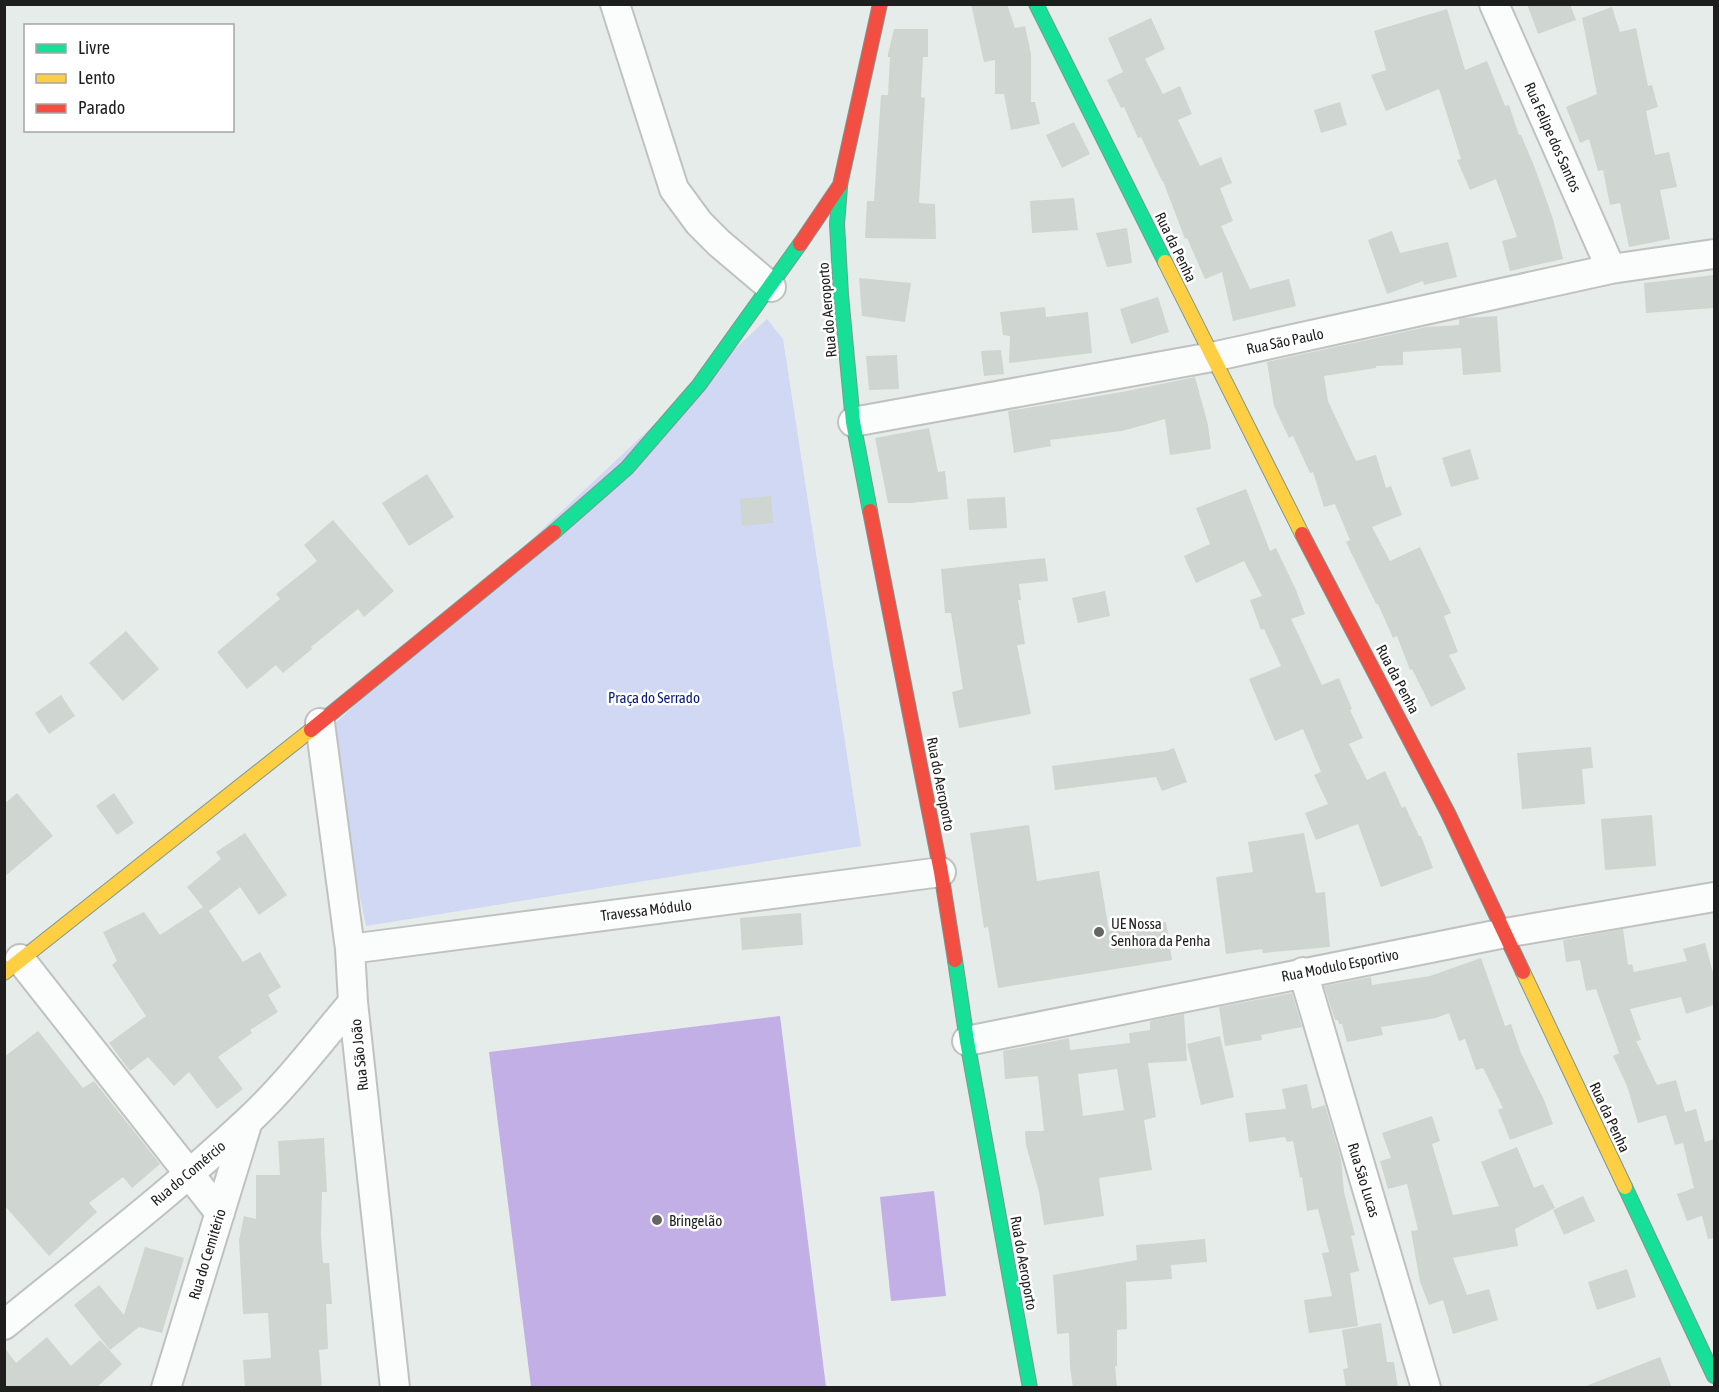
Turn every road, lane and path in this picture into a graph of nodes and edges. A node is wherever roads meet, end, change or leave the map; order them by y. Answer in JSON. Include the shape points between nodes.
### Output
{"nodes":[{"id":1,"x":615,"y":4,"type":"edge"},
{"id":2,"x":880,"y":4,"type":"edge"},
{"id":3,"x":1036,"y":4,"type":"edge"},
{"id":4,"x":1494,"y":4,"type":"edge"},
{"id":5,"x":840,"y":185,"type":"junction"},
{"id":6,"x":1714,"y":254,"type":"edge"},
{"id":7,"x":1611,"y":269,"type":"junction"},
{"id":8,"x":771,"y":287,"type":"junction"},
{"id":9,"x":1212,"y":357,"type":"junction"},
{"id":10,"x":853,"y":422,"type":"junction"},
{"id":11,"x":320,"y":723,"type":"junction"},
{"id":12,"x":941,"y":872,"type":"junction"},
{"id":13,"x":1714,"y":897,"type":"edge"},
{"id":14,"x":1505,"y":933,"type":"junction"},
{"id":15,"x":351,"y":949,"type":"junction"},
{"id":16,"x":12,"y":966,"type":"edge"},
{"id":17,"x":1303,"y":972,"type":"junction"},
{"id":18,"x":353,"y":1002,"type":"junction"},
{"id":19,"x":967,"y":1041,"type":"junction"},
{"id":20,"x":248,"y":1121,"type":"junction"},
{"id":21,"x":189,"y":1174,"type":"junction"},
{"id":22,"x":220,"y":1213,"type":"junction"},
{"id":23,"x":4,"y":1325,"type":"edge"},
{"id":24,"x":1714,"y":1376,"type":"edge"},
{"id":25,"x":166,"y":1388,"type":"edge"},
{"id":26,"x":395,"y":1388,"type":"edge"},
{"id":27,"x":1030,"y":1388,"type":"edge"},
{"id":28,"x":1426,"y":1388,"type":"edge"}],
"edges":[{"from":1,"to":8,"type":"street","via":[[674,189],[712,237]]},
{"from":2,"to":5,"type":"street"},
{"from":3,"to":9,"type":"street","name":"Rua da Penha"},
{"from":4,"to":7,"type":"street","name":"Rua Felipe dos Santos"},
{"from":5,"to":8,"type":"street"},
{"from":5,"to":10,"type":"street","name":"Rua do Aeroporto","via":[[837,224]]},
{"from":6,"to":7,"type":"street","name":"Rua São Paulo"},
{"from":7,"to":9,"type":"street","name":"Rua São Paulo"},
{"from":8,"to":11,"type":"street","via":[[699,385],[627,468],[531,553]]},
{"from":9,"to":10,"type":"street","name":"Rua São Paulo"},
{"from":9,"to":14,"type":"street","name":"Rua da Penha","via":[[1402,722]]},
{"from":10,"to":12,"type":"street","name":"Rua do Aeroporto"},
{"from":11,"to":15,"type":"street","name":"Rua São João"},
{"from":11,"to":16,"type":"street"},
{"from":12,"to":15,"type":"street","name":"Travessa Módulo"},
{"from":12,"to":19,"type":"street","name":"Rua do Aeroporto"},
{"from":13,"to":14,"type":"street","name":"Rua Modulo Esportivo"},
{"from":14,"to":17,"type":"street","name":"Rua Modulo Esportivo"},
{"from":14,"to":24,"type":"street","name":"Rua da Penha"},
{"from":15,"to":18,"type":"street","name":"Rua São João"},
{"from":16,"to":21,"type":"street"},
{"from":17,"to":19,"type":"street","name":"Rua Modulo Esportivo"},
{"from":17,"to":28,"type":"street","name":"Rua São Lucas"},
{"from":18,"to":20,"type":"street","name":"Rua do Comércio"},
{"from":18,"to":26,"type":"street","name":"Rua São João"},
{"from":19,"to":27,"type":"street","name":"Rua do Aeroporto"},
{"from":20,"to":21,"type":"street","name":"Rua do Comércio"},
{"from":20,"to":22,"type":"street","name":"Rua do Cemitério"},
{"from":21,"to":22,"type":"street"},
{"from":21,"to":23,"type":"street","name":"Rua do Comércio"},
{"from":22,"to":25,"type":"street","name":"Rua do Cemitério"}]}
